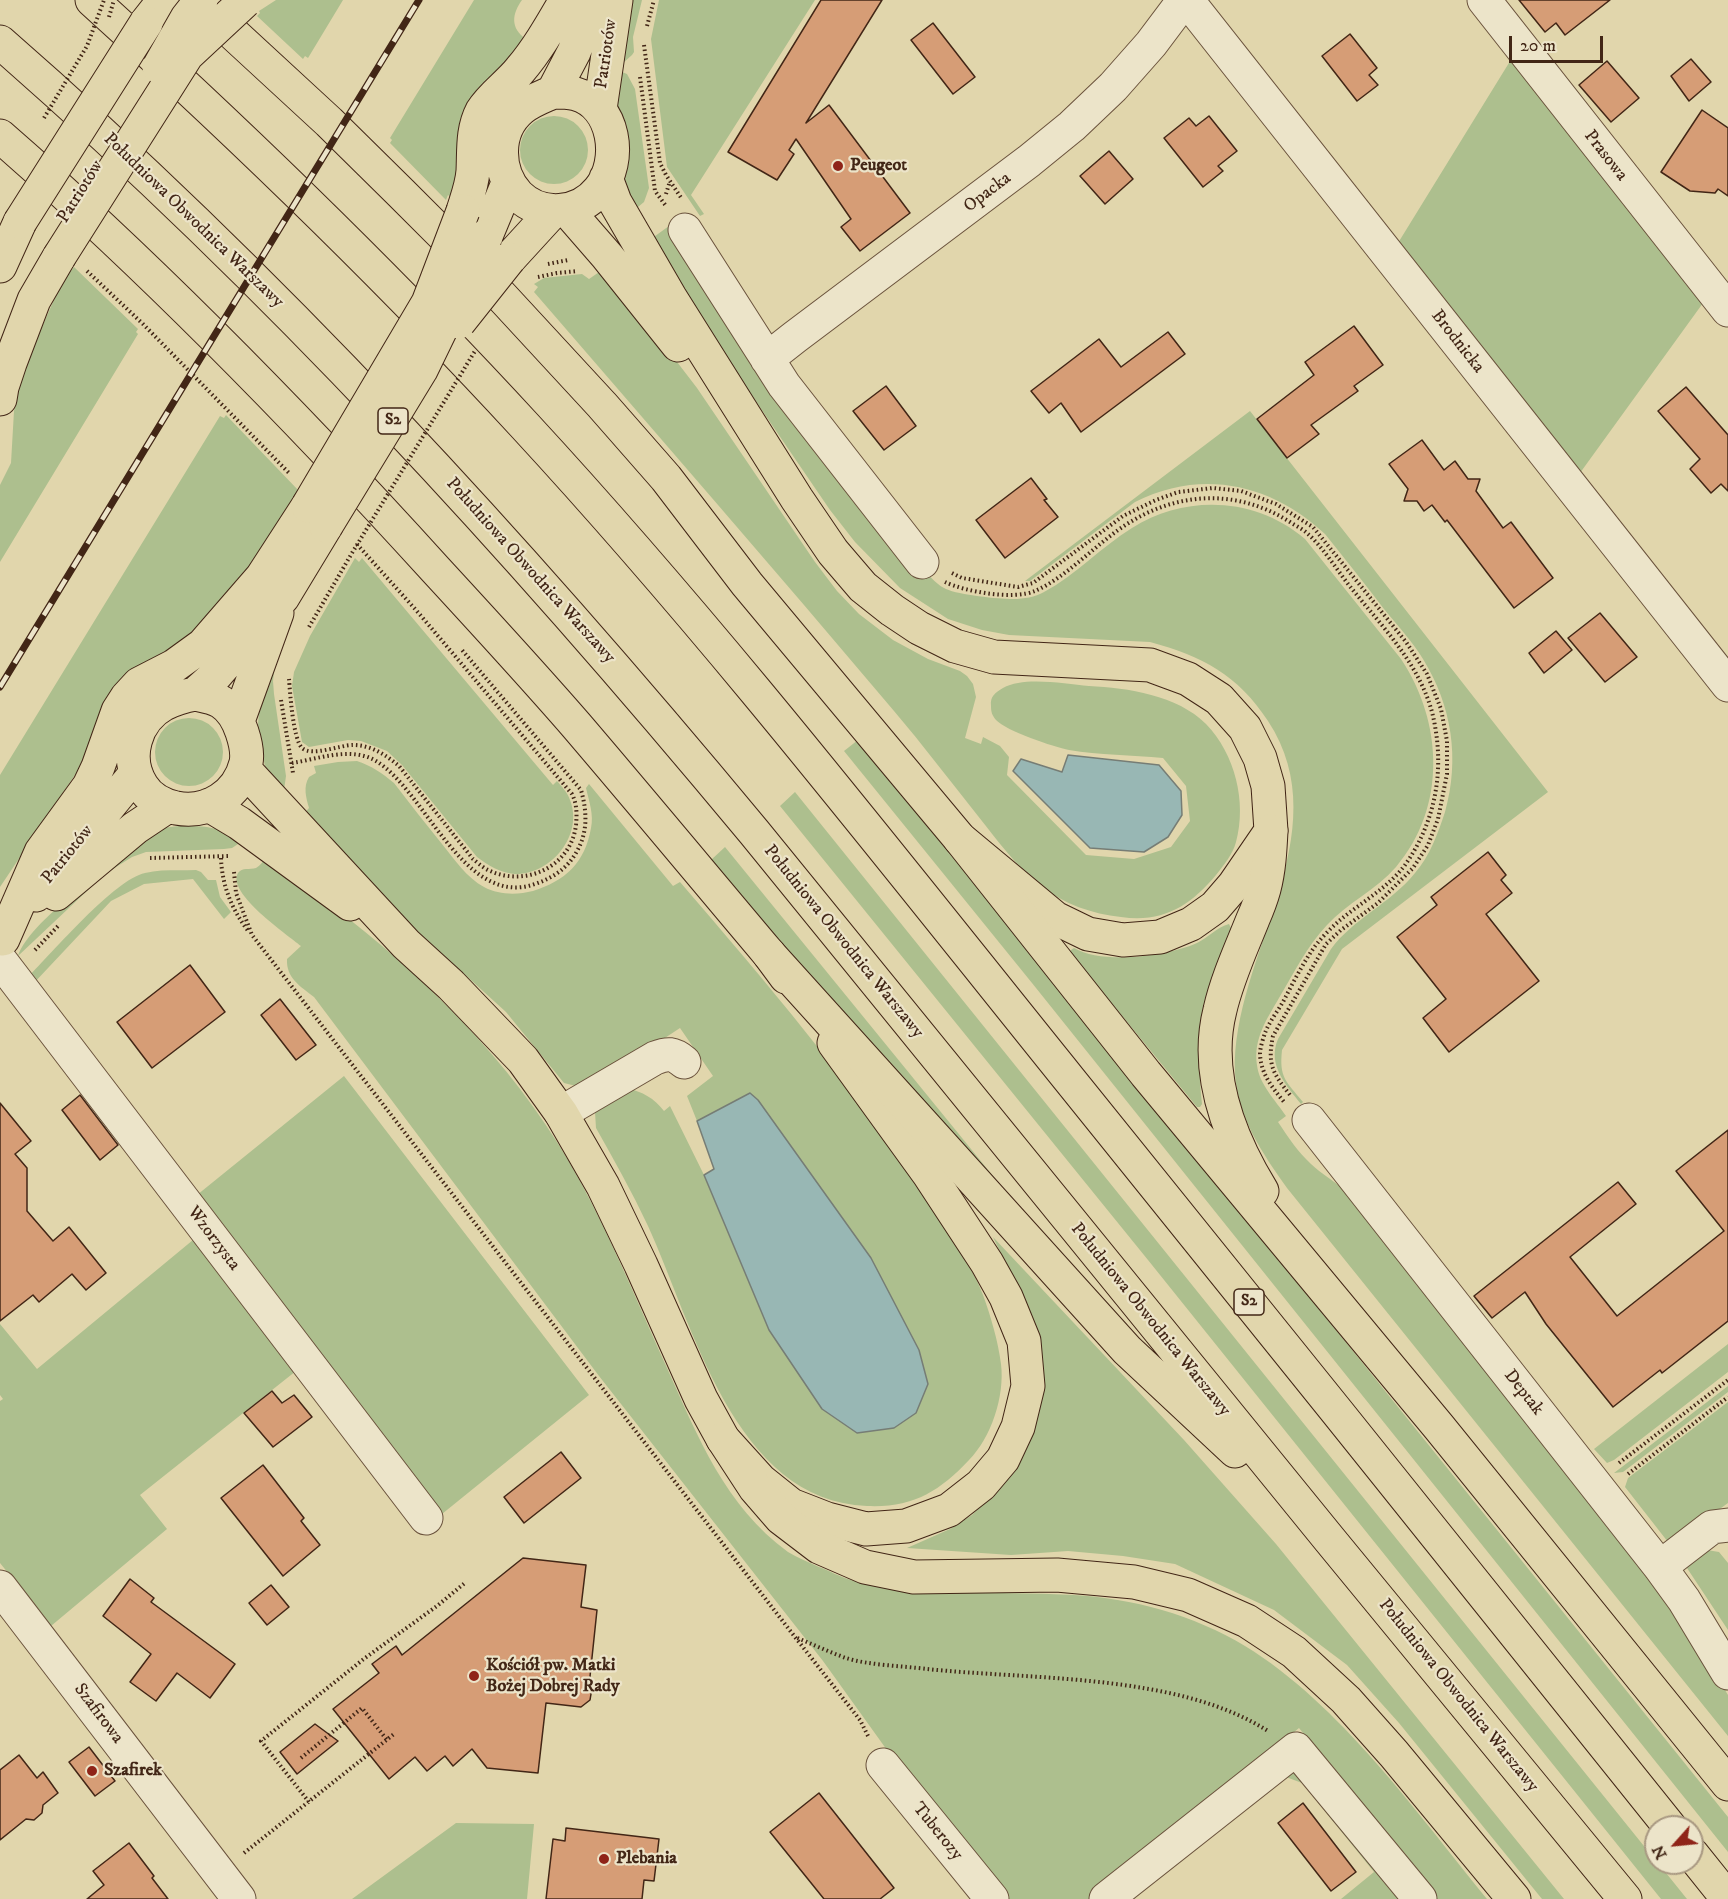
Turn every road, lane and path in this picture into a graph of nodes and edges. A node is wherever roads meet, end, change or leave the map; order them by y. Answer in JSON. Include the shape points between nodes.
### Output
{"nodes":[{"id":1,"x":92,"y":0,"type":"edge"},
{"id":2,"x":104,"y":0,"type":"edge"},
{"id":3,"x":199,"y":0,"type":"edge"},
{"id":4,"x":245,"y":0,"type":"edge"},
{"id":5,"x":566,"y":0,"type":"edge"},
{"id":6,"x":594,"y":0,"type":"edge"},
{"id":7,"x":616,"y":0,"type":"edge"},
{"id":8,"x":1185,"y":0,"type":"edge"},
{"id":9,"x":1484,"y":0,"type":"edge"},
{"id":10,"x":154,"y":8,"type":"edge"},
{"id":11,"x":0,"y":42,"type":"edge"},
{"id":12,"x":639,"y":70,"type":"dead end"},
{"id":13,"x":553,"y":92,"type":"junction"},
{"id":14,"x":600,"y":109,"type":"junction"},
{"id":15,"x":40,"y":124,"type":"dead end"},
{"id":16,"x":0,"y":136,"type":"edge"},
{"id":17,"x":606,"y":178,"type":"junction"},
{"id":18,"x":670,"y":181,"type":"dead end"},
{"id":19,"x":507,"y":183,"type":"junction"},
{"id":20,"x":655,"y":191,"type":"dead end"},
{"id":21,"x":666,"y":194,"type":"dead end"},
{"id":22,"x":559,"y":211,"type":"junction"},
{"id":23,"x":685,"y":230,"type":"dead end"},
{"id":24,"x":8,"y":245,"type":"edge"},
{"id":25,"x":64,"y":258,"type":"junction"},
{"id":26,"x":519,"y":270,"type":"junction"},
{"id":27,"x":583,"y":270,"type":"dead end"},
{"id":28,"x":1728,"y":310,"type":"edge"},
{"id":29,"x":0,"y":323,"type":"edge"},
{"id":30,"x":477,"y":350,"type":"dead end"},
{"id":31,"x":767,"y":360,"type":"junction"},
{"id":32,"x":421,"y":370,"type":"junction"},
{"id":33,"x":0,"y":399,"type":"edge"},
{"id":34,"x":797,"y":499,"type":"junction"},
{"id":35,"x":328,"y":517,"type":"junction"},
{"id":36,"x":364,"y":540,"type":"dead end"},
{"id":37,"x":934,"y":566,"type":"joint"},
{"id":38,"x":283,"y":597,"type":"junction"},
{"id":39,"x":307,"y":632,"type":"dead end"},
{"id":40,"x":462,"y":650,"type":"dead end"},
{"id":41,"x":290,"y":674,"type":"dead end"},
{"id":42,"x":1728,"y":685,"type":"edge"},
{"id":43,"x":195,"y":694,"type":"junction"},
{"id":44,"x":281,"y":697,"type":"dead end"},
{"id":45,"x":238,"y":721,"type":"junction"},
{"id":46,"x":292,"y":763,"type":"junction"},
{"id":47,"x":243,"y":769,"type":"junction"},
{"id":48,"x":136,"y":773,"type":"junction"},
{"id":49,"x":293,"y":776,"type":"dead end"},
{"id":50,"x":168,"y":806,"type":"junction"},
{"id":51,"x":209,"y":806,"type":"junction"},
{"id":52,"x":1271,"y":831,"type":"junction"},
{"id":53,"x":960,"y":839,"type":"junction"},
{"id":54,"x":234,"y":856,"type":"dead end"},
{"id":55,"x":145,"y":858,"type":"dead end"},
{"id":56,"x":220,"y":858,"type":"junction"},
{"id":57,"x":234,"y":872,"type":"dead end"},
{"id":58,"x":60,"y":924,"type":"dead end"},
{"id":59,"x":252,"y":935,"type":"junction"},
{"id":60,"x":406,"y":944,"type":"junction"},
{"id":61,"x":8,"y":950,"type":"edge"},
{"id":62,"x":768,"y":954,"type":"junction"},
{"id":63,"x":684,"y":1062,"type":"dead end"},
{"id":64,"x":561,"y":1113,"type":"junction"},
{"id":65,"x":1309,"y":1120,"type":"joint"},
{"id":66,"x":1314,"y":1277,"type":"junction"},
{"id":67,"x":1728,"y":1380,"type":"edge"},
{"id":68,"x":1728,"y":1397,"type":"edge"},
{"id":69,"x":723,"y":1439,"type":"junction"},
{"id":70,"x":1625,"y":1476,"type":"dead end"},
{"id":71,"x":1593,"y":1482,"type":"junction"},
{"id":72,"x":426,"y":1518,"type":"dead end"},
{"id":73,"x":1728,"y":1525,"type":"edge"},
{"id":74,"x":1329,"y":1540,"type":"junction"},
{"id":75,"x":1660,"y":1566,"type":"junction"},
{"id":76,"x":466,"y":1582,"type":"dead end"},
{"id":77,"x":0,"y":1587,"type":"edge"},
{"id":78,"x":795,"y":1637,"type":"junction"},
{"id":79,"x":1728,"y":1673,"type":"edge"},
{"id":80,"x":394,"y":1734,"type":"dead end"},
{"id":81,"x":387,"y":1740,"type":"junction"},
{"id":82,"x":1296,"y":1749,"type":"junction"},
{"id":83,"x":301,"y":1758,"type":"dead end"},
{"id":84,"x":883,"y":1765,"type":"joint"},
{"id":85,"x":1728,"y":1784,"type":"edge"},
{"id":86,"x":309,"y":1802,"type":"junction"},
{"id":87,"x":1660,"y":1815,"type":"edge"},
{"id":88,"x":274,"y":1830,"type":"dead end"},
{"id":89,"x":1704,"y":1869,"type":"edge"},
{"id":90,"x":238,"y":1899,"type":"edge"},
{"id":91,"x":992,"y":1899,"type":"edge"},
{"id":92,"x":1106,"y":1899,"type":"edge"},
{"id":93,"x":1420,"y":1899,"type":"edge"},
{"id":94,"x":1514,"y":1899,"type":"edge"},
{"id":95,"x":1625,"y":1899,"type":"edge"},
{"id":96,"x":1728,"y":1899,"type":"edge"}],
"edges":[{"from":1,"to":87,"type":"main road","number":"S2","via":[[250,146],[408,303],[529,429],[635,549],[1001,994]]},
{"from":2,"to":15,"type":"path","bridge":true,"via":[[87,46]]},
{"from":3,"to":25,"type":"main road","name":"Patriotów","bridge":true},
{"from":3,"to":53,"type":"main road","via":[[469,261],[602,405]]},
{"from":4,"to":25,"type":"main road","bridge":true,"via":[[187,55]]},
{"from":5,"to":35,"type":"main road","bridge":true,"via":[[530,59],[483,110],[473,145],[469,191],[428,303]]},
{"from":6,"to":13,"type":"main road","name":"Patriotów"},
{"from":7,"to":14,"type":"main road","name":"Patriotów"},
{"from":8,"to":31,"type":"street","name":"Opacka","via":[[1128,70],[1072,126]]},
{"from":8,"to":42,"type":"street","name":"Brodnicka"},
{"from":9,"to":28,"type":"street","name":"Prasowa"},
{"from":10,"to":24,"type":"main road","name":"Patriotów","bridge":true},
{"from":11,"to":74,"type":"main road","name":"Południowa Obwodnica Warszawy","number":"S2","via":[[135,163],[297,321],[533,573],[738,814]]},
{"from":12,"to":20,"type":"path"},
{"from":13,"to":14,"type":"main road","via":[[576,94]]},
{"from":13,"to":19,"type":"main road","via":[[521,109],[507,123],[501,141]]},
{"from":14,"to":17,"type":"main road","via":[[613,141]]},
{"from":16,"to":62,"type":"main road","via":[[186,309],[336,462],[574,723]]},
{"from":17,"to":22,"type":"main road","via":[[599,190],[576,207]]},
{"from":17,"to":34,"type":"main road","via":[[615,202],[670,297]]},
{"from":18,"to":21,"type":"path"},
{"from":19,"to":22,"type":"main road","via":[[533,206]]},
{"from":19,"to":32,"type":"main road","bridge":true,"via":[[486,236]]},
{"from":22,"to":26,"type":"main road"},
{"from":22,"to":34,"type":"main road","via":[[607,256]]},
{"from":23,"to":31,"type":"street"},
{"from":25,"to":29,"type":"main road","name":"Patriotów","via":[[12,299]]},
{"from":25,"to":33,"type":"main road","via":[[34,300]]},
{"from":25,"to":35,"type":"path","via":[[143,324]]},
{"from":26,"to":27,"type":"path"},
{"from":26,"to":32,"type":"main road","bridge":true},
{"from":30,"to":39,"type":"path","bridge":true},
{"from":31,"to":37,"type":"street"},
{"from":32,"to":35,"type":"main road","bridge":true},
{"from":34,"to":52,"type":"main road","via":[[863,587],[919,628],[955,646],[993,657],[1150,665],[1188,679],[1219,699],[1245,728],[1260,758],[1268,786]]},
{"from":35,"to":36,"type":"path"},
{"from":35,"to":38,"type":"main road"},
{"from":35,"to":41,"type":"path","via":[[416,610],[572,794],[577,817],[568,849],[559,861],[536,874],[509,876],[486,870],[387,756],[354,745],[314,751],[302,748],[296,736]]},
{"from":35,"to":61,"type":"main road","via":[[262,577],[203,645],[139,684],[127,696],[89,786],[41,852]]},
{"from":37,"to":65,"type":"path","via":[[962,578],[1018,587],[1033,583],[1123,516],[1156,500],[1178,492],[1213,488],[1241,491],[1276,504],[1313,527],[1417,658],[1441,709],[1447,741],[1447,774],[1438,819],[1413,868],[1378,903],[1326,944],[1273,1036],[1270,1064]]},
{"from":38,"to":43,"type":"main road"},
{"from":38,"to":45,"type":"main road"},
{"from":40,"to":46,"type":"path","via":[[581,790],[586,816],[582,843],[562,870],[547,880],[513,887],[481,876],[462,860],[397,777],[377,761],[344,753]]},
{"from":43,"to":45,"type":"main road","via":[[220,702]]},
{"from":43,"to":48,"type":"main road","via":[[163,705],[142,724],[133,753]]},
{"from":44,"to":46,"type":"path"},
{"from":45,"to":47,"type":"main road","via":[[246,749]]},
{"from":46,"to":49,"type":"path"},
{"from":47,"to":51,"type":"main road","via":[[228,795]]},
{"from":47,"to":60,"type":"main road"},
{"from":48,"to":50,"type":"main road","via":[[148,795]]},
{"from":48,"to":61,"type":"main road","name":"Patriotów","via":[[51,874]]},
{"from":50,"to":51,"type":"main road"},
{"from":50,"to":61,"type":"main road","name":"Patriotów","via":[[135,828]]},
{"from":51,"to":60,"type":"main road","via":[[239,823]]},
{"from":52,"to":53,"type":"main road","via":[[1215,907],[1191,924],[1160,936],[1123,940],[1088,933],[1055,918]]},
{"from":52,"to":66,"type":"main road","via":[[1264,891],[1220,1010],[1214,1063],[1222,1104],[1248,1169]]},
{"from":53,"to":66,"type":"main road","via":[[1146,1074]]},
{"from":54,"to":56,"type":"path"},
{"from":55,"to":56,"type":"path"},
{"from":56,"to":59,"type":"path","via":[[236,915]]},
{"from":57,"to":59,"type":"path","via":[[236,893]]},
{"from":58,"to":61,"type":"path"},
{"from":59,"to":78,"type":"path"},
{"from":60,"to":64,"type":"main road","via":[[523,1060]]},
{"from":61,"to":72,"type":"street","name":"Wzorzysta"},
{"from":62,"to":69,"type":"main road","via":[[928,1173],[987,1263],[1024,1341],[1028,1386],[1018,1427],[1003,1459],[981,1485],[949,1510],[906,1526],[866,1529],[791,1505],[761,1481]]},
{"from":62,"to":74,"type":"main road","via":[[1127,1350]]},
{"from":63,"to":64,"type":"street","via":[[668,1053],[655,1058]]},
{"from":64,"to":69,"type":"main road","via":[[603,1185]]},
{"from":65,"to":71,"type":"street","name":"Deptak"},
{"from":66,"to":85,"type":"main road"},
{"from":67,"to":71,"type":"path"},
{"from":68,"to":70,"type":"path"},
{"from":69,"to":94,"type":"main road","via":[[780,1518],[819,1547],[865,1567],[914,1577],[1057,1575],[1134,1582],[1188,1595],[1246,1621],[1294,1652],[1346,1700]]},
{"from":71,"to":75,"type":"street","name":"Deptak"},
{"from":73,"to":75,"type":"street","via":[[1712,1527]]},
{"from":74,"to":95,"type":"main road","name":"Południowa Obwodnica Warszawy","number":"S2"},
{"from":75,"to":79,"type":"street","name":"Deptak"},
{"from":76,"to":86,"type":"path","via":[[261,1741]]},
{"from":77,"to":90,"type":"street","name":"Szafirowa"},
{"from":78,"to":82,"type":"path","via":[[847,1658],[1159,1691],[1249,1719]]},
{"from":78,"to":84,"type":"path","via":[[860,1720]]},
{"from":80,"to":81,"type":"path"},
{"from":81,"to":83,"type":"path","via":[[362,1708]]},
{"from":81,"to":86,"type":"path"},
{"from":82,"to":92,"type":"street"},
{"from":82,"to":93,"type":"street"},
{"from":84,"to":91,"type":"street","name":"Tuberozy"},
{"from":86,"to":88,"type":"path"},
{"from":89,"to":96,"type":"main road"}]}
